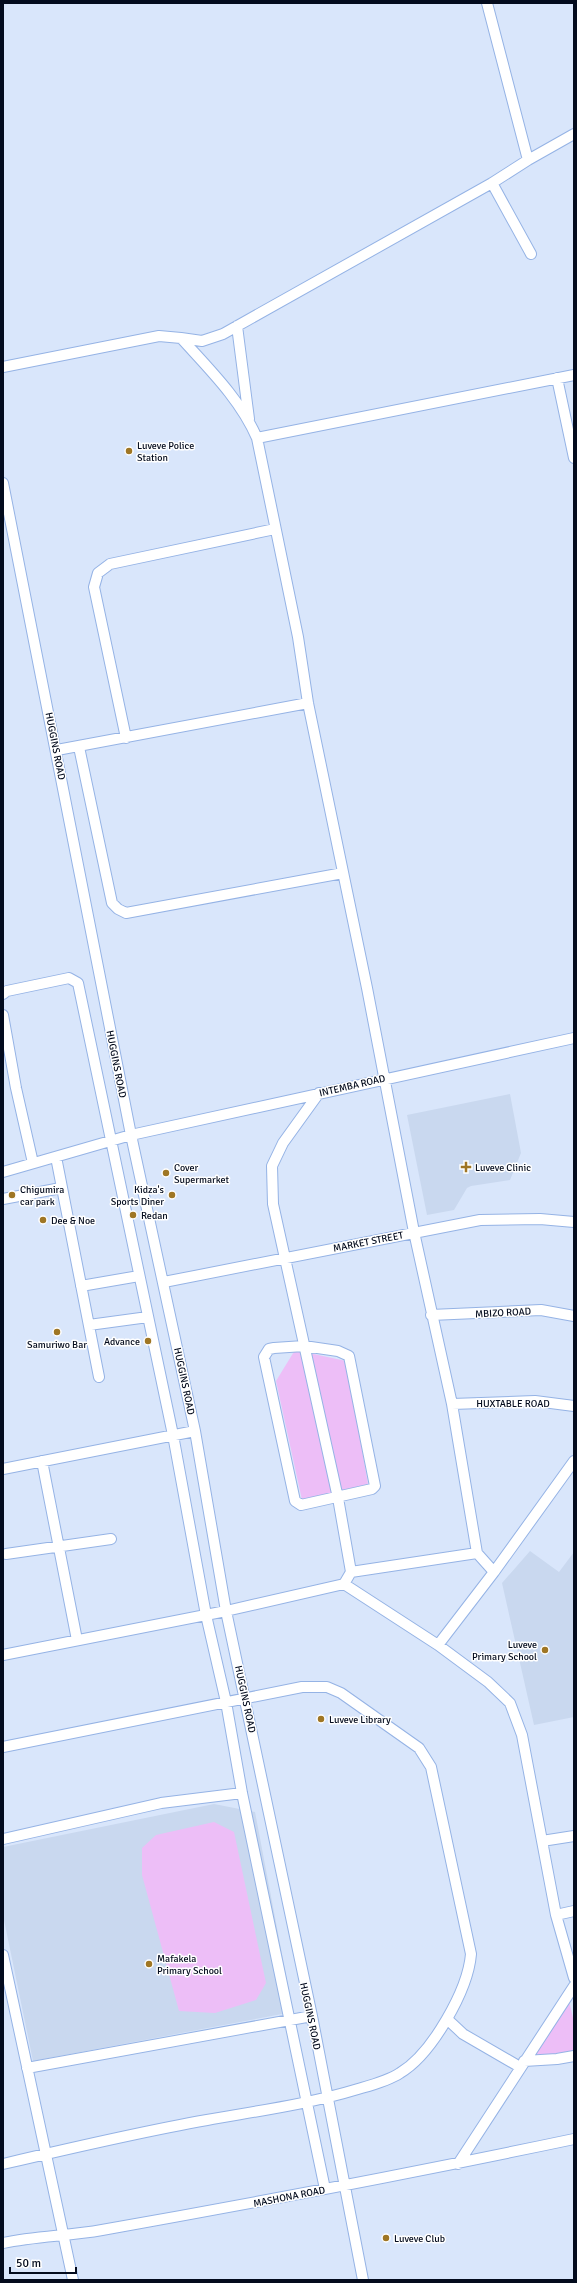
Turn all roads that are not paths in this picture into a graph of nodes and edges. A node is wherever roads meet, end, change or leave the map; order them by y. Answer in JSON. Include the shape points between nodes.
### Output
{"nodes":[{"id":1,"x":487,"y":3,"type":"edge"},
{"id":2,"x":574,"y":134,"type":"edge"},
{"id":3,"x":528,"y":160,"type":"junction"},
{"id":4,"x":492,"y":183,"type":"junction"},
{"id":5,"x":531,"y":254,"type":"dead end"},
{"id":6,"x":237,"y":326,"type":"junction"},
{"id":7,"x":181,"y":338,"type":"junction"},
{"id":8,"x":3,"y":367,"type":"edge"},
{"id":9,"x":574,"y":375,"type":"edge"},
{"id":10,"x":558,"y":378,"type":"junction"},
{"id":11,"x":249,"y":418,"type":"junction"},
{"id":12,"x":257,"y":438,"type":"junction"},
{"id":13,"x":574,"y":458,"type":"edge"},
{"id":14,"x":3,"y":483,"type":"edge"},
{"id":15,"x":275,"y":529,"type":"junction"},
{"id":16,"x":308,"y":703,"type":"junction"},
{"id":17,"x":126,"y":738,"type":"junction"},
{"id":18,"x":79,"y":747,"type":"junction"},
{"id":19,"x":57,"y":750,"type":"junction"},
{"id":20,"x":343,"y":873,"type":"junction"},
{"id":21,"x":3,"y":994,"type":"edge"},
{"id":22,"x":3,"y":1015,"type":"edge"},
{"id":23,"x":574,"y":1038,"type":"edge"},
{"id":24,"x":385,"y":1078,"type":"junction"},
{"id":25,"x":319,"y":1093,"type":"junction"},
{"id":26,"x":131,"y":1135,"type":"junction"},
{"id":27,"x":110,"y":1140,"type":"junction"},
{"id":28,"x":56,"y":1157,"type":"junction"},
{"id":29,"x":33,"y":1163,"type":"junction"},
{"id":30,"x":3,"y":1172,"type":"edge"},
{"id":31,"x":61,"y":1188,"type":"junction"},
{"id":32,"x":3,"y":1199,"type":"edge"},
{"id":33,"x":574,"y":1222,"type":"edge"},
{"id":34,"x":414,"y":1232,"type":"junction"},
{"id":35,"x":285,"y":1257,"type":"junction"},
{"id":36,"x":139,"y":1276,"type":"junction"},
{"id":37,"x":164,"y":1282,"type":"junction"},
{"id":38,"x":81,"y":1286,"type":"junction"},
{"id":39,"x":431,"y":1315,"type":"junction"},
{"id":40,"x":574,"y":1316,"type":"edge"},
{"id":41,"x":148,"y":1317,"type":"junction"},
{"id":42,"x":89,"y":1324,"type":"junction"},
{"id":43,"x":304,"y":1346,"type":"junction"},
{"id":44,"x":99,"y":1377,"type":"dead end"},
{"id":45,"x":452,"y":1404,"type":"junction"},
{"id":46,"x":574,"y":1406,"type":"edge"},
{"id":47,"x":195,"y":1431,"type":"junction"},
{"id":48,"x":173,"y":1435,"type":"junction"},
{"id":49,"x":574,"y":1460,"type":"edge"},
{"id":50,"x":42,"y":1461,"type":"junction"},
{"id":51,"x":3,"y":1469,"type":"edge"},
{"id":52,"x":338,"y":1498,"type":"junction"},
{"id":53,"x":111,"y":1539,"type":"dead end"},
{"id":54,"x":59,"y":1548,"type":"junction"},
{"id":55,"x":477,"y":1553,"type":"junction"},
{"id":56,"x":6,"y":1554,"type":"dead end"},
{"id":57,"x":351,"y":1572,"type":"junction"},
{"id":58,"x":494,"y":1572,"type":"junction"},
{"id":59,"x":344,"y":1584,"type":"junction"},
{"id":60,"x":226,"y":1611,"type":"junction"},
{"id":61,"x":206,"y":1615,"type":"junction"},
{"id":62,"x":77,"y":1640,"type":"junction"},
{"id":63,"x":438,"y":1645,"type":"junction"},
{"id":64,"x":3,"y":1655,"type":"edge"},
{"id":65,"x":246,"y":1698,"type":"junction"},
{"id":66,"x":226,"y":1702,"type":"junction"},
{"id":67,"x":3,"y":1747,"type":"edge"},
{"id":68,"x":242,"y":1793,"type":"junction"},
{"id":69,"x":574,"y":1836,"type":"edge"},
{"id":70,"x":3,"y":1839,"type":"edge"},
{"id":71,"x":542,"y":1841,"type":"junction"},
{"id":72,"x":574,"y":1911,"type":"edge"},
{"id":73,"x":556,"y":1915,"type":"junction"},
{"id":74,"x":3,"y":1955,"type":"edge"},
{"id":75,"x":574,"y":1978,"type":"edge"},
{"id":76,"x":574,"y":1986,"type":"edge"},
{"id":77,"x":312,"y":2016,"type":"junction"},
{"id":78,"x":289,"y":2020,"type":"junction"},
{"id":79,"x":447,"y":2020,"type":"junction"},
{"id":80,"x":574,"y":2056,"type":"edge"},
{"id":81,"x":522,"y":2064,"type":"junction"},
{"id":82,"x":27,"y":2068,"type":"junction"},
{"id":83,"x":328,"y":2098,"type":"junction"},
{"id":84,"x":308,"y":2102,"type":"junction"},
{"id":85,"x":574,"y":2140,"type":"edge"},
{"id":86,"x":45,"y":2154,"type":"junction"},
{"id":87,"x":3,"y":2164,"type":"edge"},
{"id":88,"x":458,"y":2164,"type":"junction"},
{"id":89,"x":344,"y":2185,"type":"junction"},
{"id":90,"x":325,"y":2189,"type":"junction"},
{"id":91,"x":63,"y":2236,"type":"junction"},
{"id":92,"x":3,"y":2243,"type":"edge"},
{"id":93,"x":73,"y":2280,"type":"edge"},
{"id":94,"x":363,"y":2280,"type":"edge"}],
"edges":[{"from":1,"to":3,"type":"street"},
{"from":2,"to":3,"type":"street"},
{"from":3,"to":4,"type":"street"},
{"from":4,"to":5,"type":"street"},
{"from":4,"to":6,"type":"street"},
{"from":6,"to":7,"type":"street","via":[[224,334],[202,341]]},
{"from":6,"to":11,"type":"street"},
{"from":7,"to":8,"type":"street","via":[[159,336]]},
{"from":7,"to":11,"type":"street"},
{"from":9,"to":10,"type":"street"},
{"from":10,"to":12,"type":"street"},
{"from":10,"to":13,"type":"street"},
{"from":11,"to":12,"type":"street"},
{"from":12,"to":15,"type":"street"},
{"from":14,"to":19,"type":"street","name":"HUGGINS ROAD"},
{"from":15,"to":16,"type":"street","via":[[298,637]]},
{"from":15,"to":17,"type":"street","via":[[110,564],[98,574],[94,587]]},
{"from":16,"to":17,"type":"street"},
{"from":16,"to":20,"type":"street"},
{"from":17,"to":18,"type":"street"},
{"from":18,"to":19,"type":"street"},
{"from":18,"to":20,"type":"street","via":[[112,903],[126,913]]},
{"from":19,"to":26,"type":"street","name":"HUGGINS ROAD"},
{"from":20,"to":24,"type":"street"},
{"from":21,"to":27,"type":"street","via":[[69,978],[77,981]]},
{"from":22,"to":29,"type":"street"},
{"from":23,"to":24,"type":"street","name":"INTEMBA ROAD"},
{"from":24,"to":25,"type":"street","name":"INTEMBA ROAD"},
{"from":24,"to":34,"type":"street"},
{"from":25,"to":26,"type":"street","name":"INTEMBA ROAD"},
{"from":25,"to":35,"type":"street","via":[[283,1143],[272,1166],[273,1204]]},
{"from":26,"to":27,"type":"street","name":"INTEMBA ROAD"},
{"from":26,"to":37,"type":"street","name":"HUGGINS ROAD"},
{"from":27,"to":28,"type":"street","name":"INTEMBA ROAD"},
{"from":27,"to":36,"type":"street"},
{"from":28,"to":29,"type":"street","name":"INTEMBA ROAD"},
{"from":28,"to":31,"type":"street"},
{"from":29,"to":30,"type":"street","name":"INTEMBA ROAD"},
{"from":31,"to":32,"type":"street"},
{"from":31,"to":38,"type":"street"},
{"from":33,"to":34,"type":"street","name":"MARKET STREET","via":[[540,1219],[480,1220]]},
{"from":34,"to":35,"type":"street","name":"MARKET STREET"},
{"from":34,"to":39,"type":"street"},
{"from":35,"to":37,"type":"street","name":"MARKET STREET"},
{"from":35,"to":43,"type":"street"},
{"from":36,"to":38,"type":"street"},
{"from":36,"to":41,"type":"street"},
{"from":37,"to":47,"type":"street","name":"HUGGINS ROAD"},
{"from":38,"to":42,"type":"street"},
{"from":39,"to":40,"type":"street","name":"MBIZO ROAD","via":[[541,1310]]},
{"from":39,"to":45,"type":"street"},
{"from":41,"to":42,"type":"street"},
{"from":41,"to":48,"type":"street"},
{"from":42,"to":44,"type":"street"},
{"from":43,"to":52,"type":"street"},
{"from":43,"to":52,"type":"street","via":[[338,1351],[349,1356],[351,1361],[375,1486]]},
{"from":43,"to":52,"type":"street","via":[[269,1349],[264,1357],[295,1501],[301,1505]]},
{"from":45,"to":46,"type":"street","name":"HUXTABLE ROAD","via":[[535,1401]]},
{"from":45,"to":55,"type":"street"},
{"from":47,"to":48,"type":"street"},
{"from":47,"to":60,"type":"street","name":"HUGGINS ROAD"},
{"from":48,"to":50,"type":"street"},
{"from":48,"to":61,"type":"street"},
{"from":49,"to":58,"type":"street"},
{"from":50,"to":51,"type":"street"},
{"from":50,"to":54,"type":"street"},
{"from":52,"to":57,"type":"street"},
{"from":53,"to":54,"type":"street"},
{"from":54,"to":56,"type":"street"},
{"from":54,"to":62,"type":"street"},
{"from":55,"to":57,"type":"street"},
{"from":55,"to":58,"type":"street"},
{"from":57,"to":59,"type":"street"},
{"from":58,"to":63,"type":"street"},
{"from":59,"to":60,"type":"street"},
{"from":59,"to":63,"type":"street"},
{"from":60,"to":61,"type":"street"},
{"from":60,"to":65,"type":"street","name":"HUGGINS ROAD"},
{"from":61,"to":62,"type":"street"},
{"from":61,"to":66,"type":"street"},
{"from":62,"to":64,"type":"street"},
{"from":63,"to":71,"type":"street","via":[[488,1682],[510,1703],[522,1735]]},
{"from":65,"to":66,"type":"street"},
{"from":65,"to":77,"type":"street","name":"HUGGINS ROAD"},
{"from":65,"to":79,"type":"street","via":[[302,1687],[327,1687],[341,1693],[419,1748],[427,1758],[471,1954],[464,1986]]},
{"from":66,"to":67,"type":"street"},
{"from":66,"to":68,"type":"street"},
{"from":68,"to":70,"type":"street","via":[[161,1803]]},
{"from":68,"to":78,"type":"street"},
{"from":69,"to":71,"type":"street"},
{"from":71,"to":73,"type":"street"},
{"from":72,"to":73,"type":"street"},
{"from":73,"to":75,"type":"street"},
{"from":74,"to":82,"type":"street"},
{"from":76,"to":81,"type":"street"},
{"from":77,"to":78,"type":"street"},
{"from":77,"to":83,"type":"street","name":"HUGGINS ROAD"},
{"from":78,"to":82,"type":"street"},
{"from":78,"to":84,"type":"street"},
{"from":79,"to":81,"type":"street","via":[[463,2034]]},
{"from":79,"to":83,"type":"street","via":[[408,2068],[375,2084]]},
{"from":80,"to":81,"type":"street"},
{"from":81,"to":88,"type":"street"},
{"from":82,"to":86,"type":"street"},
{"from":83,"to":84,"type":"street"},
{"from":83,"to":89,"type":"street","name":"HUGGINS ROAD"},
{"from":84,"to":86,"type":"street","via":[[188,2123]]},
{"from":84,"to":90,"type":"street"},
{"from":85,"to":88,"type":"street","name":"MASHONA ROAD"},
{"from":86,"to":87,"type":"street"},
{"from":86,"to":91,"type":"street"},
{"from":88,"to":89,"type":"street","name":"MASHONA ROAD"},
{"from":89,"to":90,"type":"street","name":"MASHONA ROAD"},
{"from":89,"to":94,"type":"street","name":"HUGGINS ROAD"},
{"from":90,"to":91,"type":"street","name":"MASHONA ROAD"},
{"from":91,"to":92,"type":"street","name":"MASHONA ROAD","via":[[28,2238]]},
{"from":91,"to":93,"type":"street"}]}
